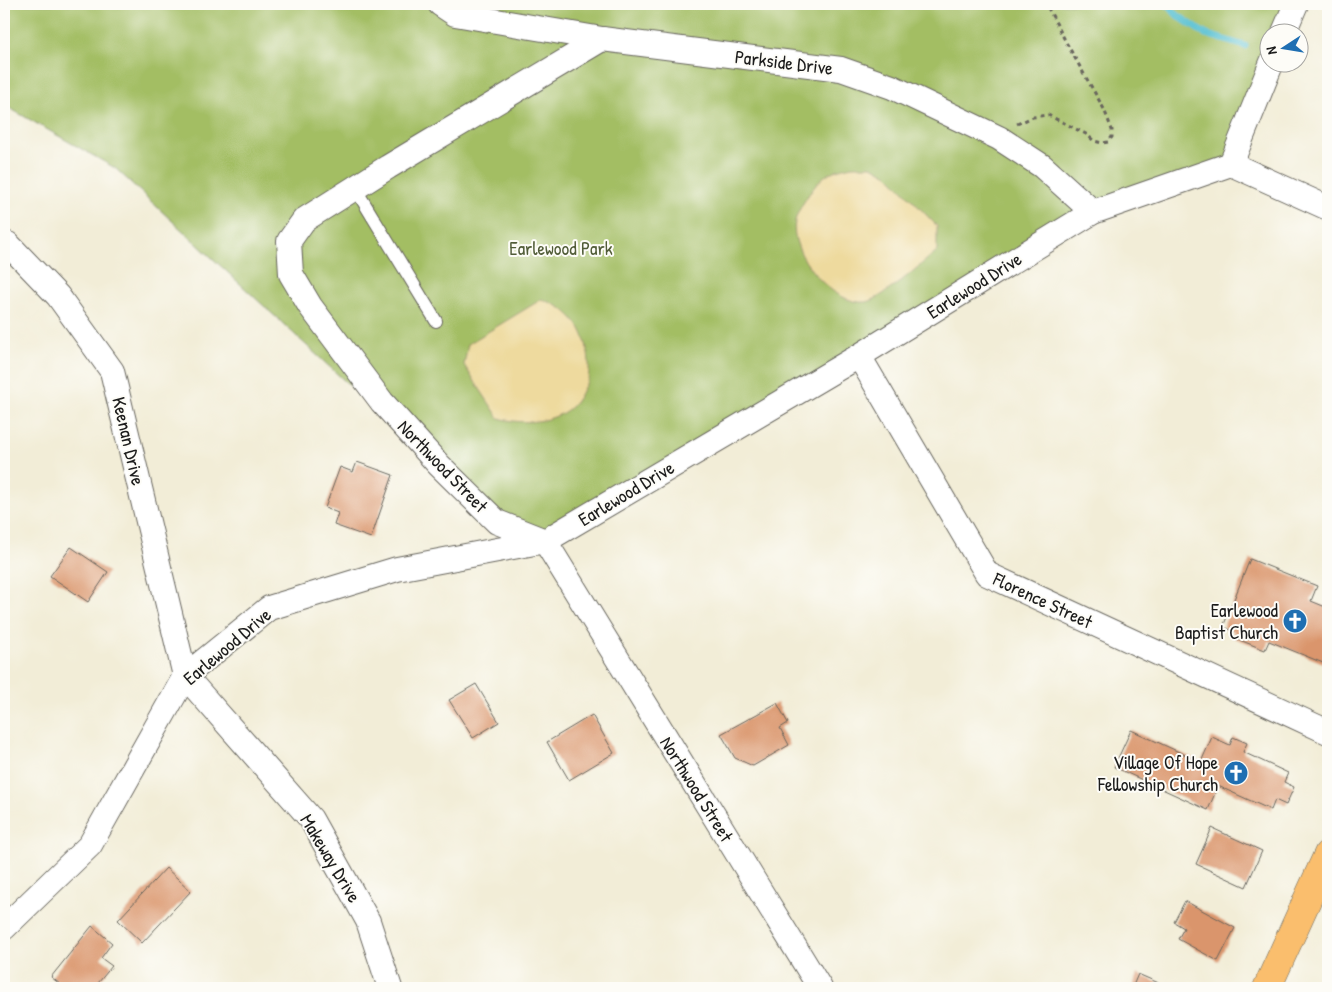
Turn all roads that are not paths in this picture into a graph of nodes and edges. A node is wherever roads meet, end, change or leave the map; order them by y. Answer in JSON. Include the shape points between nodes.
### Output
{"nodes":[{"id":1,"x":440,"y":4,"type":"edge"},
{"id":2,"x":1296,"y":4,"type":"edge"},
{"id":3,"x":1288,"y":22,"type":"edge"},
{"id":4,"x":602,"y":39,"type":"junction"},
{"id":5,"x":1268,"y":72,"type":"edge"},
{"id":6,"x":1231,"y":164,"type":"junction"},
{"id":7,"x":355,"y":188,"type":"junction"},
{"id":8,"x":1328,"y":208,"type":"edge"},
{"id":9,"x":1093,"y":212,"type":"junction"},
{"id":10,"x":4,"y":243,"type":"edge"},
{"id":11,"x":436,"y":321,"type":"dead end"},
{"id":12,"x":859,"y":356,"type":"junction"},
{"id":13,"x":545,"y":541,"type":"junction"},
{"id":14,"x":184,"y":676,"type":"junction"},
{"id":15,"x":1328,"y":732,"type":"edge"},
{"id":16,"x":1328,"y":854,"type":"edge"},
{"id":17,"x":4,"y":928,"type":"edge"},
{"id":18,"x":390,"y":988,"type":"edge"},
{"id":19,"x":820,"y":988,"type":"edge"},
{"id":20,"x":1267,"y":988,"type":"edge"}],
"edges":[{"from":1,"to":4,"type":"street","name":"Parkside Drive","via":[[455,14]]},
{"from":2,"to":3,"type":"street"},
{"from":4,"to":7,"type":"street","name":"Northwood Street"},
{"from":4,"to":9,"type":"street","name":"Parkside Drive","via":[[841,69],[892,87],[999,138],[1042,166]]},
{"from":5,"to":6,"type":"street"},
{"from":6,"to":8,"type":"street"},
{"from":6,"to":9,"type":"street","name":"Earlewood Drive"},
{"from":7,"to":11,"type":"lane"},
{"from":7,"to":13,"type":"street","name":"Northwood Street","via":[[304,220],[290,241],[291,274],[310,306],[382,402],[439,465],[497,522]]},
{"from":9,"to":12,"type":"street","name":"Earlewood Drive"},
{"from":10,"to":14,"type":"street","name":"Keenan Drive","via":[[58,296],[112,371]]},
{"from":12,"to":13,"type":"street","name":"Earlewood Drive"},
{"from":12,"to":15,"type":"street","name":"Florence Street","via":[[986,574]]},
{"from":13,"to":14,"type":"street","name":"Earlewood Drive","via":[[397,570],[269,608]]},
{"from":13,"to":19,"type":"street","name":"Northwood Street"},
{"from":14,"to":17,"type":"street","name":"Earlewood Drive","via":[[90,845]]},
{"from":14,"to":18,"type":"street","name":"Makeway Drive","via":[[311,819],[368,921]]},
{"from":16,"to":20,"type":"main road"}]}
